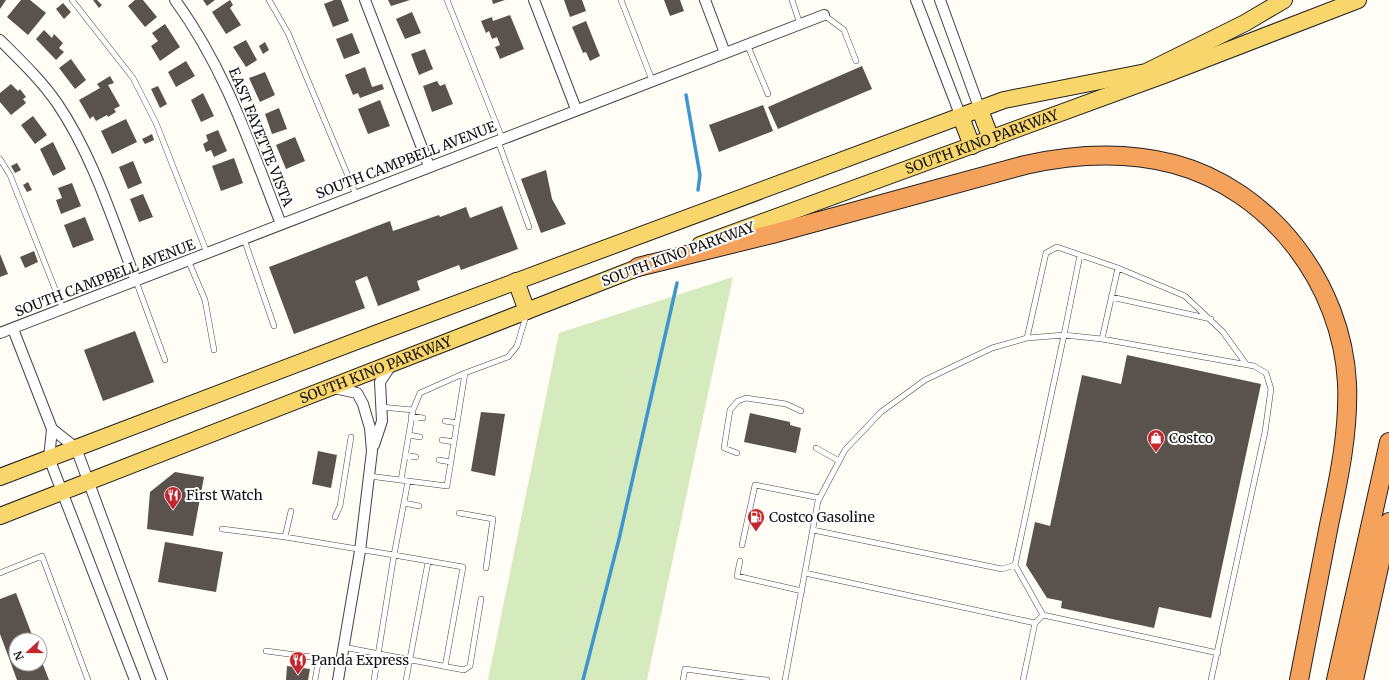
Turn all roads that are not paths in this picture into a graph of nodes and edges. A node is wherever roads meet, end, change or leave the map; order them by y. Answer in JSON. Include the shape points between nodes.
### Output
{"nodes":[{"id":1,"x":72,"y":0,"type":"edge"},
{"id":2,"x":174,"y":0,"type":"edge"},
{"id":3,"x":269,"y":0,"type":"edge"},
{"id":4,"x":365,"y":0,"type":"edge"},
{"id":5,"x":447,"y":0,"type":"edge"},
{"id":6,"x":534,"y":0,"type":"edge"},
{"id":7,"x":621,"y":0,"type":"edge"},
{"id":8,"x":706,"y":0,"type":"edge"},
{"id":9,"x":792,"y":0,"type":"edge"},
{"id":10,"x":916,"y":0,"type":"edge"},
{"id":11,"x":940,"y":0,"type":"edge"},
{"id":12,"x":1284,"y":0,"type":"edge"},
{"id":13,"x":1354,"y":2,"type":"edge"},
{"id":14,"x":824,"y":15,"type":"joint"},
{"id":15,"x":800,"y":24,"type":"junction"},
{"id":16,"x":0,"y":40,"type":"edge"},
{"id":17,"x":747,"y":44,"type":"junction"},
{"id":18,"x":725,"y":52,"type":"junction"},
{"id":19,"x":856,"y":61,"type":"dead end"},
{"id":20,"x":652,"y":80,"type":"junction"},
{"id":21,"x":768,"y":94,"type":"dead end"},
{"id":22,"x":576,"y":109,"type":"junction"},
{"id":23,"x":980,"y":110,"type":"junction"},
{"id":24,"x":961,"y":117,"type":"junction"},
{"id":25,"x":500,"y":139,"type":"junction"},
{"id":26,"x":991,"y":139,"type":"junction"},
{"id":27,"x":972,"y":146,"type":"junction"},
{"id":28,"x":0,"y":159,"type":"edge"},
{"id":29,"x":429,"y":166,"type":"junction"},
{"id":30,"x":356,"y":195,"type":"junction"},
{"id":31,"x":281,"y":224,"type":"junction"},
{"id":32,"x":529,"y":227,"type":"dead end"},
{"id":33,"x":244,"y":239,"type":"junction"},
{"id":34,"x":207,"y":253,"type":"junction"},
{"id":35,"x":1080,"y":255,"type":"junction"},
{"id":36,"x":188,"y":260,"type":"junction"},
{"id":37,"x":638,"y":267,"type":"junction"},
{"id":38,"x":1118,"y":268,"type":"junction"},
{"id":39,"x":136,"y":281,"type":"junction"},
{"id":40,"x":516,"y":281,"type":"junction"},
{"id":41,"x":1111,"y":297,"type":"junction"},
{"id":42,"x":63,"y":309,"type":"junction"},
{"id":43,"x":527,"y":311,"type":"junction"},
{"id":44,"x":1211,"y":319,"type":"junction"},
{"id":45,"x":274,"y":326,"type":"dead end"},
{"id":46,"x":13,"y":329,"type":"junction"},
{"id":47,"x":0,"y":333,"type":"edge"},
{"id":48,"x":1064,"y":335,"type":"junction"},
{"id":49,"x":1027,"y":338,"type":"junction"},
{"id":50,"x":1102,"y":339,"type":"junction"},
{"id":51,"x":214,"y":350,"type":"dead end"},
{"id":52,"x":165,"y":360,"type":"dead end"},
{"id":53,"x":392,"y":364,"type":"junction"},
{"id":54,"x":1246,"y":364,"type":"junction"},
{"id":55,"x":465,"y":373,"type":"junction"},
{"id":56,"x":330,"y":388,"type":"junction"},
{"id":57,"x":381,"y":407,"type":"junction"},
{"id":58,"x":412,"y":410,"type":"junction"},
{"id":59,"x":801,"y":412,"type":"dead end"},
{"id":60,"x":412,"y":416,"type":"junction"},
{"id":61,"x":423,"y":418,"type":"dead end"},
{"id":62,"x":445,"y":421,"type":"dead end"},
{"id":63,"x":457,"y":424,"type":"junction"},
{"id":64,"x":52,"y":429,"type":"junction"},
{"id":65,"x":408,"y":435,"type":"junction"},
{"id":66,"x":351,"y":436,"type":"dead end"},
{"id":67,"x":420,"y":437,"type":"dead end"},
{"id":68,"x":442,"y":440,"type":"dead end"},
{"id":69,"x":454,"y":442,"type":"junction"},
{"id":70,"x":1389,"y":442,"type":"edge"},
{"id":71,"x":76,"y":448,"type":"junction"},
{"id":72,"x":816,"y":448,"type":"dead end"},
{"id":73,"x":372,"y":451,"type":"junction"},
{"id":74,"x":737,"y":453,"type":"dead end"},
{"id":75,"x":405,"y":455,"type":"junction"},
{"id":76,"x":416,"y":457,"type":"dead end"},
{"id":77,"x":49,"y":458,"type":"junction"},
{"id":78,"x":439,"y":460,"type":"dead end"},
{"id":79,"x":839,"y":461,"type":"junction"},
{"id":80,"x":451,"y":462,"type":"junction"},
{"id":81,"x":369,"y":476,"type":"junction"},
{"id":82,"x":0,"y":478,"type":"edge"},
{"id":83,"x":401,"y":480,"type":"junction"},
{"id":84,"x":88,"y":481,"type":"junction"},
{"id":85,"x":408,"y":481,"type":"junction"},
{"id":86,"x":62,"y":491,"type":"junction"},
{"id":87,"x":820,"y":498,"type":"junction"},
{"id":88,"x":404,"y":503,"type":"junction"},
{"id":89,"x":419,"y":506,"type":"dead end"},
{"id":90,"x":291,"y":510,"type":"dead end"},
{"id":91,"x":459,"y":513,"type":"dead end"},
{"id":92,"x":0,"y":516,"type":"edge"},
{"id":93,"x":335,"y":518,"type":"dead end"},
{"id":94,"x":1389,"y":522,"type":"edge"},
{"id":95,"x":222,"y":529,"type":"dead end"},
{"id":96,"x":813,"y":530,"type":"junction"},
{"id":97,"x":285,"y":537,"type":"junction"},
{"id":98,"x":742,"y":545,"type":"dead end"},
{"id":99,"x":360,"y":551,"type":"junction"},
{"id":100,"x":394,"y":555,"type":"junction"},
{"id":101,"x":740,"y":561,"type":"dead end"},
{"id":102,"x":428,"y":562,"type":"junction"},
{"id":103,"x":1015,"y":565,"type":"junction"},
{"id":104,"x":486,"y":568,"type":"dead end"},
{"id":105,"x":0,"y":573,"type":"edge"},
{"id":106,"x":805,"y":573,"type":"junction"},
{"id":107,"x":802,"y":591,"type":"junction"},
{"id":108,"x":481,"y":599,"type":"dead end"},
{"id":109,"x":1043,"y":615,"type":"junction"},
{"id":110,"x":1035,"y":623,"type":"junction"},
{"id":111,"x":343,"y":647,"type":"junction"},
{"id":112,"x":266,"y":651,"type":"dead end"},
{"id":113,"x":378,"y":653,"type":"junction"},
{"id":114,"x":1218,"y":653,"type":"junction"},
{"id":115,"x":410,"y":660,"type":"junction"},
{"id":116,"x":445,"y":666,"type":"junction"},
{"id":117,"x":750,"y":679,"type":"edge"},
{"id":118,"x":88,"y":680,"type":"edge"},
{"id":119,"x":135,"y":680,"type":"edge"},
{"id":120,"x":162,"y":680,"type":"edge"},
{"id":121,"x":315,"y":680,"type":"edge"},
{"id":122,"x":338,"y":680,"type":"edge"},
{"id":123,"x":374,"y":680,"type":"edge"},
{"id":124,"x":406,"y":680,"type":"edge"},
{"id":125,"x":683,"y":680,"type":"edge"},
{"id":126,"x":767,"y":680,"type":"edge"},
{"id":127,"x":785,"y":680,"type":"edge"},
{"id":128,"x":1023,"y":680,"type":"edge"},
{"id":129,"x":1211,"y":680,"type":"edge"},
{"id":130,"x":1299,"y":680,"type":"edge"},
{"id":131,"x":1336,"y":680,"type":"edge"},
{"id":132,"x":1354,"y":680,"type":"edge"}],
"edges":[{"from":1,"to":34,"type":"lane","via":[[133,78],[156,123]]},
{"from":2,"to":31,"type":"street","name":"EAST FAYETTE VISTA","via":[[200,36],[232,98]]},
{"from":3,"to":30,"type":"lane","via":[[288,32]]},
{"from":4,"to":29,"type":"street"},
{"from":5,"to":25,"type":"lane"},
{"from":6,"to":22,"type":"street"},
{"from":7,"to":20,"type":"lane"},
{"from":8,"to":18,"type":"street"},
{"from":9,"to":15,"type":"lane"},
{"from":10,"to":24,"type":"street"},
{"from":11,"to":23,"type":"street"},
{"from":12,"to":23,"type":"main road","name":"SOUTH KINO PARKWAY","via":[[1245,23],[1146,72],[1004,100]]},
{"from":13,"to":26,"type":"main road","name":"SOUTH KINO PARKWAY"},
{"from":14,"to":15,"type":"street","name":"SOUTH CAMPBELL AVENUE"},
{"from":14,"to":19,"type":"lane","via":[[844,30]]},
{"from":15,"to":17,"type":"street","name":"SOUTH CAMPBELL AVENUE"},
{"from":16,"to":39,"type":"street","via":[[57,103],[76,135]]},
{"from":17,"to":18,"type":"street","name":"SOUTH CAMPBELL AVENUE"},
{"from":17,"to":21,"type":"lane"},
{"from":18,"to":20,"type":"street","name":"SOUTH CAMPBELL AVENUE"},
{"from":20,"to":22,"type":"street","name":"SOUTH CAMPBELL AVENUE"},
{"from":22,"to":25,"type":"street","name":"SOUTH CAMPBELL AVENUE"},
{"from":23,"to":24,"type":"main road","name":"SOUTH KINO PARKWAY"},
{"from":23,"to":26,"type":"main road"},
{"from":24,"to":27,"type":"main road"},
{"from":24,"to":40,"type":"main road","name":"SOUTH KINO PARKWAY"},
{"from":25,"to":29,"type":"street","name":"SOUTH CAMPBELL AVENUE"},
{"from":25,"to":32,"type":"lane"},
{"from":26,"to":27,"type":"main road","name":"SOUTH KINO PARKWAY"},
{"from":27,"to":37,"type":"main road","name":"SOUTH KINO PARKWAY"},
{"from":28,"to":42,"type":"lane","via":[[10,175]]},
{"from":29,"to":30,"type":"street","name":"SOUTH CAMPBELL AVENUE"},
{"from":30,"to":31,"type":"street","name":"SOUTH CAMPBELL AVENUE"},
{"from":31,"to":33,"type":"street","name":"SOUTH CAMPBELL AVENUE"},
{"from":33,"to":34,"type":"street","name":"SOUTH CAMPBELL AVENUE"},
{"from":33,"to":45,"type":"lane"},
{"from":34,"to":36,"type":"street","name":"SOUTH CAMPBELL AVENUE"},
{"from":35,"to":38,"type":"lane"},
{"from":35,"to":48,"type":"lane"},
{"from":35,"to":49,"type":"lane","via":[[1057,247],[1046,252]]},
{"from":36,"to":39,"type":"street","name":"SOUTH CAMPBELL AVENUE"},
{"from":36,"to":51,"type":"lane","via":[[205,300]]},
{"from":37,"to":43,"type":"main road","name":"SOUTH KINO PARKWAY"},
{"from":37,"to":130,"type":"highway","via":[[772,234],[1025,165],[1067,157],[1113,155],[1152,159],[1184,167],[1234,191],[1273,221],[1308,263],[1330,306],[1344,360],[1347,416],[1342,458]]},
{"from":38,"to":41,"type":"lane"},
{"from":38,"to":44,"type":"lane","via":[[1186,296]]},
{"from":39,"to":42,"type":"street","name":"SOUTH CAMPBELL AVENUE"},
{"from":39,"to":52,"type":"lane"},
{"from":40,"to":43,"type":"main road"},
{"from":40,"to":71,"type":"main road","name":"SOUTH KINO PARKWAY"},
{"from":41,"to":44,"type":"lane"},
{"from":41,"to":50,"type":"lane"},
{"from":42,"to":46,"type":"street","name":"SOUTH CAMPBELL AVENUE"},
{"from":43,"to":53,"type":"main road","name":"SOUTH KINO PARKWAY"},
{"from":43,"to":55,"type":"lane","via":[[517,346],[508,357]]},
{"from":44,"to":54,"type":"lane","via":[[1224,332]]},
{"from":46,"to":47,"type":"street","name":"SOUTH CAMPBELL AVENUE"},
{"from":46,"to":64,"type":"street"},
{"from":48,"to":49,"type":"lane"},
{"from":48,"to":50,"type":"lane"},
{"from":48,"to":103,"type":"lane"},
{"from":49,"to":79,"type":"lane","via":[[989,349],[925,380],[881,412],[845,450]]},
{"from":50,"to":54,"type":"lane"},
{"from":53,"to":56,"type":"main road","name":"SOUTH KINO PARKWAY"},
{"from":53,"to":57,"type":"street","via":[[380,382]]},
{"from":54,"to":114,"type":"lane","via":[[1260,368],[1266,373],[1271,389],[1265,432]]},
{"from":55,"to":58,"type":"lane","via":[[420,393]]},
{"from":55,"to":63,"type":"lane"},
{"from":56,"to":73,"type":"street","via":[[357,393],[370,428]]},
{"from":56,"to":84,"type":"main road","name":"SOUTH KINO PARKWAY"},
{"from":57,"to":58,"type":"lane"},
{"from":57,"to":73,"type":"street","via":[[382,421]]},
{"from":58,"to":60,"type":"lane"},
{"from":59,"to":74,"type":"lane","via":[[786,404],[746,398],[738,401],[730,410],[724,448]]},
{"from":60,"to":61,"type":"lane"},
{"from":60,"to":65,"type":"lane"},
{"from":62,"to":63,"type":"lane"},
{"from":63,"to":69,"type":"lane"},
{"from":64,"to":71,"type":"street"},
{"from":64,"to":77,"type":"street"},
{"from":65,"to":67,"type":"lane"},
{"from":65,"to":75,"type":"lane"},
{"from":66,"to":93,"type":"lane","via":[[340,506]]},
{"from":68,"to":69,"type":"lane"},
{"from":69,"to":80,"type":"lane"},
{"from":70,"to":131,"type":"highway"},
{"from":71,"to":77,"type":"main road","name":"SOUTH KINO PARKWAY"},
{"from":71,"to":84,"type":"street"},
{"from":72,"to":79,"type":"lane"},
{"from":73,"to":81,"type":"street"},
{"from":75,"to":76,"type":"lane"},
{"from":75,"to":83,"type":"lane"},
{"from":77,"to":82,"type":"main road","name":"SOUTH KINO PARKWAY"},
{"from":77,"to":86,"type":"street"},
{"from":78,"to":80,"type":"lane"},
{"from":79,"to":87,"type":"lane"},
{"from":80,"to":85,"type":"lane","via":[[447,486]]},
{"from":81,"to":83,"type":"lane"},
{"from":81,"to":99,"type":"street"},
{"from":83,"to":85,"type":"lane"},
{"from":84,"to":86,"type":"main road","name":"SOUTH KINO PARKWAY"},
{"from":84,"to":120,"type":"street"},
{"from":85,"to":88,"type":"lane"},
{"from":86,"to":92,"type":"main road","name":"SOUTH KINO PARKWAY"},
{"from":86,"to":119,"type":"street"},
{"from":87,"to":96,"type":"lane"},
{"from":87,"to":98,"type":"lane","via":[[755,485]]},
{"from":88,"to":89,"type":"lane"},
{"from":88,"to":100,"type":"lane"},
{"from":90,"to":97,"type":"lane"},
{"from":91,"to":104,"type":"lane","via":[[493,519]]},
{"from":94,"to":132,"type":"highway"},
{"from":95,"to":97,"type":"lane"},
{"from":96,"to":103,"type":"lane","via":[[1002,569]]},
{"from":96,"to":106,"type":"lane"},
{"from":97,"to":99,"type":"lane"},
{"from":99,"to":100,"type":"lane"},
{"from":99,"to":111,"type":"street"},
{"from":100,"to":102,"type":"lane"},
{"from":100,"to":113,"type":"lane"},
{"from":101,"to":107,"type":"lane","via":[[737,576]]},
{"from":102,"to":115,"type":"lane"},
{"from":102,"to":116,"type":"lane","via":[[463,567]]},
{"from":103,"to":109,"type":"lane"},
{"from":105,"to":118,"type":"lane","via":[[42,556]]},
{"from":106,"to":107,"type":"lane"},
{"from":106,"to":110,"type":"lane"},
{"from":107,"to":127,"type":"lane"},
{"from":108,"to":116,"type":"lane","via":[[470,666],[464,670]]},
{"from":109,"to":110,"type":"lane"},
{"from":109,"to":114,"type":"lane"},
{"from":110,"to":128,"type":"lane"},
{"from":111,"to":113,"type":"lane"},
{"from":111,"to":122,"type":"street"},
{"from":112,"to":121,"type":"lane","via":[[319,658]]},
{"from":113,"to":115,"type":"lane"},
{"from":113,"to":123,"type":"lane"},
{"from":114,"to":129,"type":"lane"},
{"from":115,"to":116,"type":"lane"},
{"from":115,"to":124,"type":"lane"},
{"from":117,"to":125,"type":"lane","via":[[685,669]]},
{"from":117,"to":126,"type":"lane"}]}
